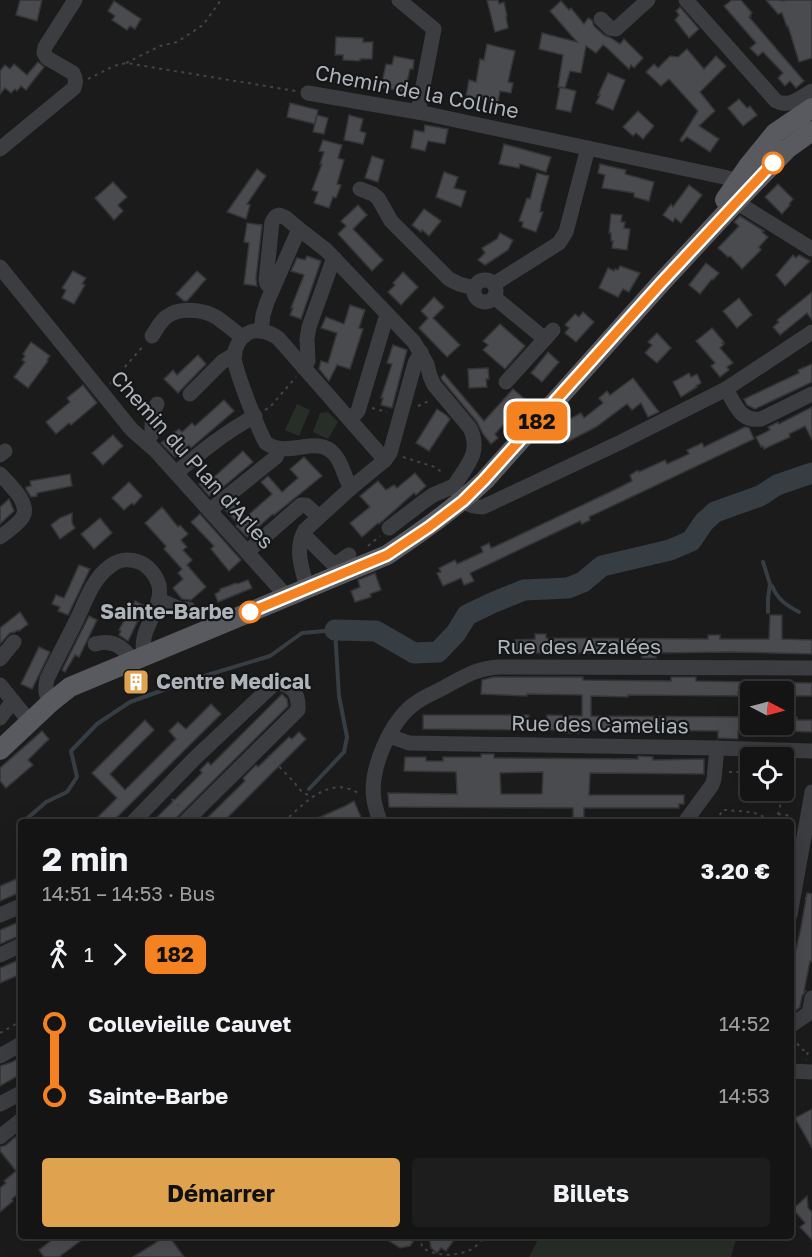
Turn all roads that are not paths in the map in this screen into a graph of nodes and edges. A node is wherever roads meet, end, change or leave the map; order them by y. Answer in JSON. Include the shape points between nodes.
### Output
{"nodes":[{"id":1,"x":75,"y":0,"type":"edge"},
{"id":2,"x":399,"y":0,"type":"edge"},
{"id":3,"x":648,"y":0,"type":"edge"},
{"id":4,"x":686,"y":0,"type":"edge"},
{"id":5,"x":601,"y":19,"type":"dead end"},
{"id":6,"x":812,"y":92,"type":"edge"},
{"id":7,"x":308,"y":93,"type":"road end"},
{"id":8,"x":812,"y":108,"type":"edge"},
{"id":9,"x":418,"y":112,"type":"junction"},
{"id":10,"x":812,"y":131,"type":"edge"},
{"id":11,"x":588,"y":148,"type":"junction"},
{"id":12,"x":0,"y":149,"type":"edge"},
{"id":13,"x":360,"y":189,"type":"dead end"},
{"id":14,"x":738,"y":192,"type":"junction"},
{"id":15,"x":299,"y":230,"type":"junction"},
{"id":16,"x":812,"y":249,"type":"edge"},
{"id":17,"x":335,"y":259,"type":"junction"},
{"id":18,"x":0,"y":267,"type":"edge"},
{"id":19,"x":272,"y":289,"type":"junction"},
{"id":20,"x":494,"y":290,"type":"junction"},
{"id":21,"x":388,"y":316,"type":"junction"},
{"id":22,"x":261,"y":331,"type":"junction"},
{"id":23,"x":812,"y":332,"type":"edge"},
{"id":24,"x":152,"y":336,"type":"road end"},
{"id":25,"x":242,"y":337,"type":"junction"},
{"id":26,"x":421,"y":352,"type":"junction"},
{"id":27,"x":235,"y":354,"type":"junction"},
{"id":28,"x":304,"y":368,"type":"junction"},
{"id":29,"x":506,"y":382,"type":"dead end"},
{"id":30,"x":726,"y":389,"type":"junction"},
{"id":31,"x":190,"y":394,"type":"dead end"},
{"id":32,"x":812,"y":394,"type":"edge"},
{"id":33,"x":157,"y":404,"type":"dead end"},
{"id":34,"x":255,"y":416,"type":"junction"},
{"id":35,"x":350,"y":420,"type":"junction"},
{"id":36,"x":146,"y":442,"type":"junction"},
{"id":37,"x":279,"y":449,"type":"junction"},
{"id":38,"x":387,"y":456,"type":"junction"},
{"id":39,"x":176,"y":472,"type":"junction"},
{"id":40,"x":0,"y":474,"type":"edge"},
{"id":41,"x":351,"y":488,"type":"junction"},
{"id":42,"x":458,"y":493,"type":"junction"},
{"id":43,"x":210,"y":510,"type":"junction"},
{"id":44,"x":319,"y":517,"type":"junction"},
{"id":45,"x":389,"y":528,"type":"road end"},
{"id":46,"x":303,"y":534,"type":"junction"},
{"id":47,"x":0,"y":537,"type":"edge"},
{"id":48,"x":247,"y":552,"type":"junction"},
{"id":49,"x":349,"y":555,"type":"dead end"},
{"id":50,"x":307,"y":588,"type":"junction"},
{"id":51,"x":284,"y":598,"type":"junction"},
{"id":52,"x":159,"y":600,"type":"junction"},
{"id":53,"x":189,"y":609,"type":"dead end"},
{"id":54,"x":14,"y":642,"type":"dead end"},
{"id":55,"x":95,"y":644,"type":"dead end"},
{"id":56,"x":138,"y":658,"type":"junction"},
{"id":57,"x":0,"y":659,"type":"edge"},
{"id":58,"x":812,"y":668,"type":"edge"},
{"id":59,"x":0,"y":685,"type":"edge"},
{"id":60,"x":13,"y":701,"type":"junction"},
{"id":61,"x":50,"y":703,"type":"junction"},
{"id":62,"x":0,"y":718,"type":"edge"},
{"id":63,"x":30,"y":722,"type":"junction"},
{"id":64,"x":389,"y":736,"type":"junction"},
{"id":65,"x":717,"y":748,"type":"junction"},
{"id":66,"x":0,"y":750,"type":"edge"},
{"id":67,"x":812,"y":751,"type":"edge"},
{"id":68,"x":812,"y":792,"type":"edge"},
{"id":69,"x":136,"y":819,"type":"edge"},
{"id":70,"x":189,"y":819,"type":"edge"},
{"id":71,"x":379,"y":819,"type":"edge"},
{"id":72,"x":687,"y":819,"type":"edge"},
{"id":73,"x":794,"y":893,"type":"edge"},
{"id":74,"x":18,"y":907,"type":"edge"},
{"id":75,"x":0,"y":915,"type":"edge"},
{"id":76,"x":18,"y":946,"type":"edge"},
{"id":77,"x":0,"y":954,"type":"edge"},
{"id":78,"x":812,"y":998,"type":"edge"},
{"id":79,"x":794,"y":1023,"type":"edge"},
{"id":80,"x":18,"y":1046,"type":"edge"},
{"id":81,"x":0,"y":1056,"type":"edge"},
{"id":82,"x":794,"y":1071,"type":"edge"},
{"id":83,"x":812,"y":1072,"type":"edge"},
{"id":84,"x":18,"y":1095,"type":"edge"},
{"id":85,"x":0,"y":1104,"type":"edge"},
{"id":86,"x":18,"y":1123,"type":"edge"},
{"id":87,"x":0,"y":1137,"type":"edge"}],
"edges":[{"from":1,"to":12,"type":"street","via":[[44,53],[72,73],[74,88]]},
{"from":2,"to":9,"type":"street","via":[[434,29]]},
{"from":3,"to":5,"type":"street","via":[[616,29],[609,28]]},
{"from":4,"to":6,"type":"street","via":[[776,101],[791,103]]},
{"from":7,"to":9,"type":"street","name":"Chemin de la Colline"},
{"from":8,"to":14,"type":"main road","via":[[775,133]]},
{"from":9,"to":11,"type":"street","name":"Chemin de la Colline"},
{"from":10,"to":14,"type":"main road"},
{"from":11,"to":14,"type":"street","name":"Chemin de la Colline"},
{"from":11,"to":20,"type":"street","via":[[563,238]]},
{"from":13,"to":20,"type":"street","via":[[378,198],[391,221],[449,279],[474,288],[478,282],[488,280]]},
{"from":14,"to":16,"type":"street"},
{"from":14,"to":42,"type":"main road","via":[[484,480]]},
{"from":15,"to":17,"type":"street"},
{"from":15,"to":19,"type":"street"},
{"from":15,"to":19,"type":"street","via":[[283,216],[273,219],[266,280]]},
{"from":17,"to":21,"type":"street"},
{"from":17,"to":28,"type":"street","via":[[309,327],[308,361]]},
{"from":18,"to":36,"type":"street","name":"Chemin du Plan d'Arles","via":[[132,430]]},
{"from":19,"to":22,"type":"street"},
{"from":20,"to":29,"type":"street","via":[[549,335]]},
{"from":21,"to":26,"type":"street"},
{"from":21,"to":35,"type":"street","via":[[358,411]]},
{"from":22,"to":25,"type":"street"},
{"from":22,"to":28,"type":"street","via":[[278,338]]},
{"from":23,"to":30,"type":"street"},
{"from":24,"to":25,"type":"street","via":[[164,318],[187,310],[215,316]]},
{"from":25,"to":27,"type":"street"},
{"from":26,"to":38,"type":"street"},
{"from":26,"to":42,"type":"street","via":[[434,385],[474,435],[475,449]]},
{"from":27,"to":31,"type":"street"},
{"from":27,"to":34,"type":"street","via":[[237,370]]},
{"from":28,"to":35,"type":"street"},
{"from":30,"to":32,"type":"street","via":[[743,416],[754,420]]},
{"from":30,"to":42,"type":"street","via":[[483,507],[474,507]]},
{"from":33,"to":36,"type":"street","via":[[152,414],[152,434]]},
{"from":34,"to":37,"type":"street","via":[[263,438]]},
{"from":34,"to":39,"type":"street","via":[[213,441]]},
{"from":35,"to":38,"type":"street"},
{"from":36,"to":39,"type":"street","name":"Chemin du Plan d'Arles"},
{"from":37,"to":41,"type":"street","via":[[312,445],[328,448],[339,460]]},
{"from":37,"to":43,"type":"street","via":[[276,456]]},
{"from":38,"to":41,"type":"street"},
{"from":39,"to":43,"type":"street","name":"Chemin du Plan d'Arles"},
{"from":40,"to":47,"type":"street","via":[[25,506],[22,518]]},
{"from":41,"to":44,"type":"street"},
{"from":42,"to":45,"type":"street","via":[[433,495]]},
{"from":42,"to":50,"type":"main road","via":[[429,527],[387,555]]},
{"from":43,"to":48,"type":"street","name":"Chemin du Plan d'Arles"},
{"from":44,"to":46,"type":"street"},
{"from":44,"to":48,"type":"street","via":[[301,505]]},
{"from":46,"to":49,"type":"street","via":[[332,563]]},
{"from":46,"to":50,"type":"street","via":[[299,553]]},
{"from":48,"to":51,"type":"street","name":"Chemin du Plan d'Arles"},
{"from":50,"to":51,"type":"main road"},
{"from":51,"to":56,"type":"main road"},
{"from":52,"to":53,"type":"street"},
{"from":52,"to":56,"type":"street"},
{"from":52,"to":61,"type":"street","via":[[154,575],[141,563],[121,560],[99,575],[47,679],[46,696]]},
{"from":54,"to":57,"type":"street"},
{"from":55,"to":56,"type":"street","via":[[113,642]]},
{"from":56,"to":61,"type":"main road","via":[[70,687]]},
{"from":58,"to":64,"type":"street","name":"Rue des Azalées","via":[[483,668],[416,703]]},
{"from":59,"to":60,"type":"street"},
{"from":60,"to":62,"type":"street"},
{"from":60,"to":63,"type":"street"},
{"from":61,"to":63,"type":"main road"},
{"from":63,"to":66,"type":"main road"},
{"from":64,"to":65,"type":"street","name":"Rue des Camelias","via":[[409,743]]},
{"from":64,"to":71,"type":"street","name":"Rue des Azalées","via":[[374,782]]},
{"from":65,"to":67,"type":"street","name":"Rue des Camelias"},
{"from":65,"to":72,"type":"street","via":[[712,785]]},
{"from":68,"to":73,"type":"street"},
{"from":69,"to":70,"type":"street","via":[[275,683],[285,684],[299,700],[298,710]]},
{"from":74,"to":75,"type":"street"},
{"from":76,"to":77,"type":"street"},
{"from":78,"to":79,"type":"street","via":[[809,1013]]},
{"from":80,"to":81,"type":"street"},
{"from":82,"to":83,"type":"street"},
{"from":84,"to":85,"type":"street"},
{"from":86,"to":87,"type":"street"}]}
